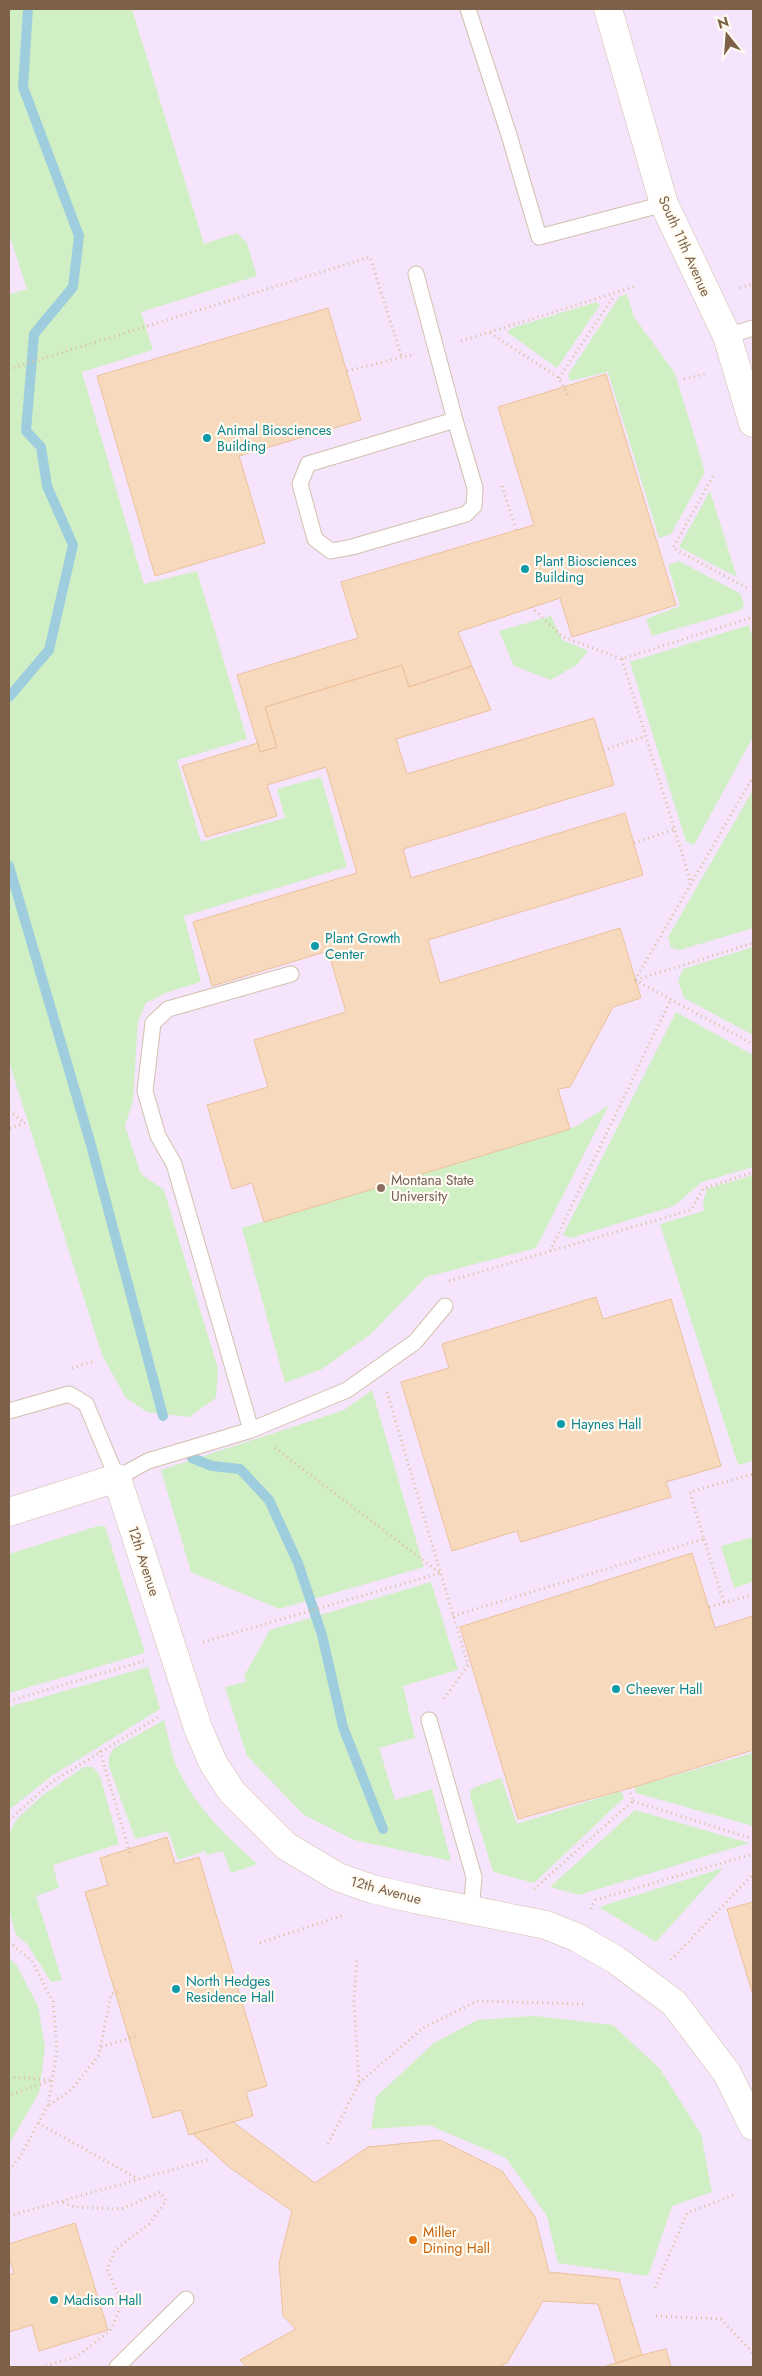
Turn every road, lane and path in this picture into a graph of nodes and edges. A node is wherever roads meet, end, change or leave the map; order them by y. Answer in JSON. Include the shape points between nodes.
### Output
{"nodes":[{"id":1,"x":468,"y":9,"type":"edge"},
{"id":2,"x":608,"y":9,"type":"edge"},
{"id":3,"x":664,"y":204,"type":"junction"},
{"id":4,"x":416,"y":274,"type":"dead end"},
{"id":5,"x":753,"y":284,"type":"edge"},
{"id":6,"x":637,"y":286,"type":"dead end"},
{"id":7,"x":734,"y":290,"type":"dead end"},
{"id":8,"x":614,"y":295,"type":"junction"},
{"id":9,"x":753,"y":328,"type":"edge"},
{"id":10,"x":490,"y":332,"type":"junction"},
{"id":11,"x":726,"y":336,"type":"junction"},
{"id":12,"x":437,"y":348,"type":"junction"},
{"id":13,"x":402,"y":358,"type":"junction"},
{"id":14,"x":9,"y":369,"type":"edge"},
{"id":15,"x":347,"y":372,"type":"dead end"},
{"id":16,"x":559,"y":378,"type":"junction"},
{"id":17,"x":568,"y":395,"type":"dead end"},
{"id":18,"x":455,"y":420,"type":"junction"},
{"id":19,"x":753,"y":423,"type":"edge"},
{"id":20,"x":713,"y":476,"type":"dead end"},
{"id":21,"x":747,"y":588,"type":"dead end"},
{"id":22,"x":531,"y":607,"type":"dead end"},
{"id":23,"x":753,"y":617,"type":"edge"},
{"id":24,"x":622,"y":659,"type":"junction"},
{"id":25,"x":646,"y":736,"type":"junction"},
{"id":26,"x":604,"y":750,"type":"dead end"},
{"id":27,"x":753,"y":777,"type":"edge"},
{"id":28,"x":675,"y":829,"type":"junction"},
{"id":29,"x":634,"y":843,"type":"dead end"},
{"id":30,"x":691,"y":883,"type":"junction"},
{"id":31,"x":753,"y":943,"type":"edge"},
{"id":32,"x":291,"y":974,"type":"dead end"},
{"id":33,"x":635,"y":980,"type":"junction"},
{"id":34,"x":671,"y":999,"type":"junction"},
{"id":35,"x":753,"y":1044,"type":"edge"},
{"id":36,"x":9,"y":1111,"type":"edge"},
{"id":37,"x":9,"y":1128,"type":"edge"},
{"id":38,"x":753,"y":1172,"type":"edge"},
{"id":39,"x":550,"y":1251,"type":"junction"},
{"id":40,"x":448,"y":1281,"type":"dead end"},
{"id":41,"x":445,"y":1306,"type":"dead end"},
{"id":42,"x":386,"y":1388,"type":"dead end"},
{"id":43,"x":9,"y":1411,"type":"edge"},
{"id":44,"x":251,"y":1430,"type":"junction"},
{"id":45,"x":753,"y":1474,"type":"edge"},
{"id":46,"x":117,"y":1478,"type":"junction"},
{"id":47,"x":9,"y":1512,"type":"edge"},
{"id":48,"x":704,"y":1539,"type":"junction"},
{"id":49,"x":440,"y":1574,"type":"junction"},
{"id":50,"x":753,"y":1595,"type":"edge"},
{"id":51,"x":724,"y":1603,"type":"junction"},
{"id":52,"x":708,"y":1607,"type":"dead end"},
{"id":53,"x":453,"y":1616,"type":"junction"},
{"id":54,"x":203,"y":1642,"type":"dead end"},
{"id":55,"x":149,"y":1659,"type":"dead end"},
{"id":56,"x":9,"y":1701,"type":"edge"},
{"id":57,"x":165,"y":1713,"type":"dead end"},
{"id":58,"x":429,"y":1720,"type":"joint"},
{"id":59,"x":100,"y":1751,"type":"junction"},
{"id":60,"x":629,"y":1788,"type":"dead end"},
{"id":61,"x":633,"y":1801,"type":"junction"},
{"id":62,"x":9,"y":1820,"type":"edge"},
{"id":63,"x":753,"y":1839,"type":"edge"},
{"id":64,"x":753,"y":1854,"type":"edge"},
{"id":65,"x":131,"y":1857,"type":"dead end"},
{"id":66,"x":753,"y":1874,"type":"edge"},
{"id":67,"x":534,"y":1889,"type":"dead end"},
{"id":68,"x":590,"y":1910,"type":"dead end"},
{"id":69,"x":471,"y":1911,"type":"junction"},
{"id":70,"x":344,"y":1915,"type":"dead end"},
{"id":71,"x":9,"y":1942,"type":"edge"},
{"id":72,"x":260,"y":1943,"type":"dead end"},
{"id":73,"x":357,"y":1959,"type":"dead end"},
{"id":74,"x":671,"y":1960,"type":"dead end"},
{"id":75,"x":122,"y":1991,"type":"dead end"},
{"id":76,"x":584,"y":2004,"type":"dead end"},
{"id":77,"x":136,"y":2036,"type":"dead end"},
{"id":78,"x":101,"y":2047,"type":"junction"},
{"id":79,"x":9,"y":2077,"type":"edge"},
{"id":80,"x":52,"y":2080,"type":"junction"},
{"id":81,"x":359,"y":2083,"type":"junction"},
{"id":82,"x":9,"y":2094,"type":"edge"},
{"id":83,"x":48,"y":2105,"type":"junction"},
{"id":84,"x":38,"y":2124,"type":"junction"},
{"id":85,"x":753,"y":2126,"type":"edge"},
{"id":86,"x":328,"y":2144,"type":"dead end"},
{"id":87,"x":210,"y":2159,"type":"dead end"},
{"id":88,"x":9,"y":2170,"type":"edge"},
{"id":89,"x":139,"y":2179,"type":"junction"},
{"id":90,"x":736,"y":2194,"type":"dead end"},
{"id":91,"x":60,"y":2201,"type":"junction"},
{"id":92,"x":9,"y":2216,"type":"edge"},
{"id":93,"x":655,"y":2288,"type":"dead end"},
{"id":94,"x":186,"y":2299,"type":"dead end"},
{"id":95,"x":656,"y":2316,"type":"dead end"},
{"id":96,"x":753,"y":2352,"type":"edge"},
{"id":97,"x":41,"y":2367,"type":"edge"},
{"id":98,"x":117,"y":2367,"type":"edge"}],
"edges":[{"from":1,"to":3,"type":"lane","via":[[538,238]]},
{"from":2,"to":3,"type":"street","name":"South 11th Avenue"},
{"from":3,"to":11,"type":"street","name":"South 11th Avenue"},
{"from":4,"to":12,"type":"lane"},
{"from":5,"to":7,"type":"path"},
{"from":6,"to":8,"type":"path"},
{"from":8,"to":10,"type":"path"},
{"from":8,"to":16,"type":"path"},
{"from":9,"to":11,"type":"lane"},
{"from":10,"to":12,"type":"path"},
{"from":10,"to":16,"type":"path"},
{"from":11,"to":19,"type":"street","name":"South 11th Avenue"},
{"from":12,"to":13,"type":"path"},
{"from":12,"to":18,"type":"lane"},
{"from":13,"to":14,"type":"path","via":[[370,257]]},
{"from":13,"to":15,"type":"path"},
{"from":16,"to":17,"type":"path"},
{"from":18,"to":18,"type":"lane","via":[[308,464],[300,484],[315,539],[331,551],[466,514],[474,506],[475,488]]},
{"from":20,"to":21,"type":"path","via":[[672,548]]},
{"from":22,"to":24,"type":"path","via":[[563,637]]},
{"from":23,"to":24,"type":"path"},
{"from":24,"to":25,"type":"path"},
{"from":25,"to":26,"type":"path"},
{"from":25,"to":28,"type":"path"},
{"from":27,"to":30,"type":"path"},
{"from":28,"to":29,"type":"path"},
{"from":28,"to":30,"type":"path"},
{"from":30,"to":33,"type":"path"},
{"from":31,"to":33,"type":"path"},
{"from":32,"to":44,"type":"lane","via":[[168,1009],[153,1023],[145,1091],[158,1136],[174,1164]]},
{"from":33,"to":34,"type":"path"},
{"from":34,"to":35,"type":"path"},
{"from":34,"to":39,"type":"path"},
{"from":36,"to":37,"type":"path","via":[[26,1123]]},
{"from":38,"to":39,"type":"path","via":[[703,1188],[691,1210]]},
{"from":39,"to":40,"type":"path"},
{"from":41,"to":44,"type":"lane","via":[[414,1342],[347,1390]]},
{"from":42,"to":49,"type":"path"},
{"from":43,"to":46,"type":"lane","via":[[69,1394],[86,1404]]},
{"from":44,"to":46,"type":"lane","via":[[148,1461]]},
{"from":44,"to":49,"type":"path"},
{"from":45,"to":48,"type":"path","via":[[690,1492]]},
{"from":46,"to":47,"type":"street"},
{"from":46,"to":69,"type":"street","name":"12th Avenue","via":[[198,1728],[213,1764],[232,1792],[286,1846],[338,1877],[372,1889]]},
{"from":48,"to":51,"type":"path"},
{"from":48,"to":53,"type":"path"},
{"from":49,"to":53,"type":"path"},
{"from":49,"to":54,"type":"path"},
{"from":50,"to":51,"type":"path"},
{"from":51,"to":52,"type":"path"},
{"from":53,"to":58,"type":"path","via":[[468,1665]]},
{"from":55,"to":56,"type":"path"},
{"from":57,"to":59,"type":"path"},
{"from":58,"to":69,"type":"lane","via":[[474,1877]]},
{"from":59,"to":62,"type":"path","via":[[53,1781]]},
{"from":59,"to":65,"type":"path"},
{"from":60,"to":61,"type":"path"},
{"from":61,"to":63,"type":"path"},
{"from":61,"to":67,"type":"path"},
{"from":64,"to":68,"type":"path","via":[[595,1900]]},
{"from":66,"to":74,"type":"path"},
{"from":69,"to":85,"type":"street","name":"12th Avenue","via":[[546,1925],[576,1937],[616,1960],[674,2003],[728,2074]]},
{"from":70,"to":72,"type":"path"},
{"from":71,"to":80,"type":"path","via":[[32,1961],[53,2002],[57,2049]]},
{"from":73,"to":81,"type":"path","via":[[354,2001]]},
{"from":75,"to":78,"type":"path","via":[[111,1994]]},
{"from":76,"to":81,"type":"path","via":[[477,2001],[422,2028]]},
{"from":77,"to":78,"type":"path"},
{"from":78,"to":83,"type":"path","via":[[99,2055],[71,2090]]},
{"from":79,"to":80,"type":"path"},
{"from":80,"to":82,"type":"path"},
{"from":80,"to":83,"type":"path"},
{"from":81,"to":86,"type":"path"},
{"from":83,"to":84,"type":"path"},
{"from":84,"to":88,"type":"path"},
{"from":84,"to":89,"type":"path"},
{"from":87,"to":89,"type":"path"},
{"from":89,"to":91,"type":"path"},
{"from":90,"to":93,"type":"path","via":[[687,2213]]},
{"from":91,"to":92,"type":"path"},
{"from":91,"to":97,"type":"path","via":[[75,2207],[121,2209],[160,2192],[166,2201],[149,2224],[115,2250],[108,2269],[122,2304],[110,2331],[76,2357]]},
{"from":94,"to":98,"type":"lane"},
{"from":95,"to":96,"type":"path","via":[[721,2318]]}]}
